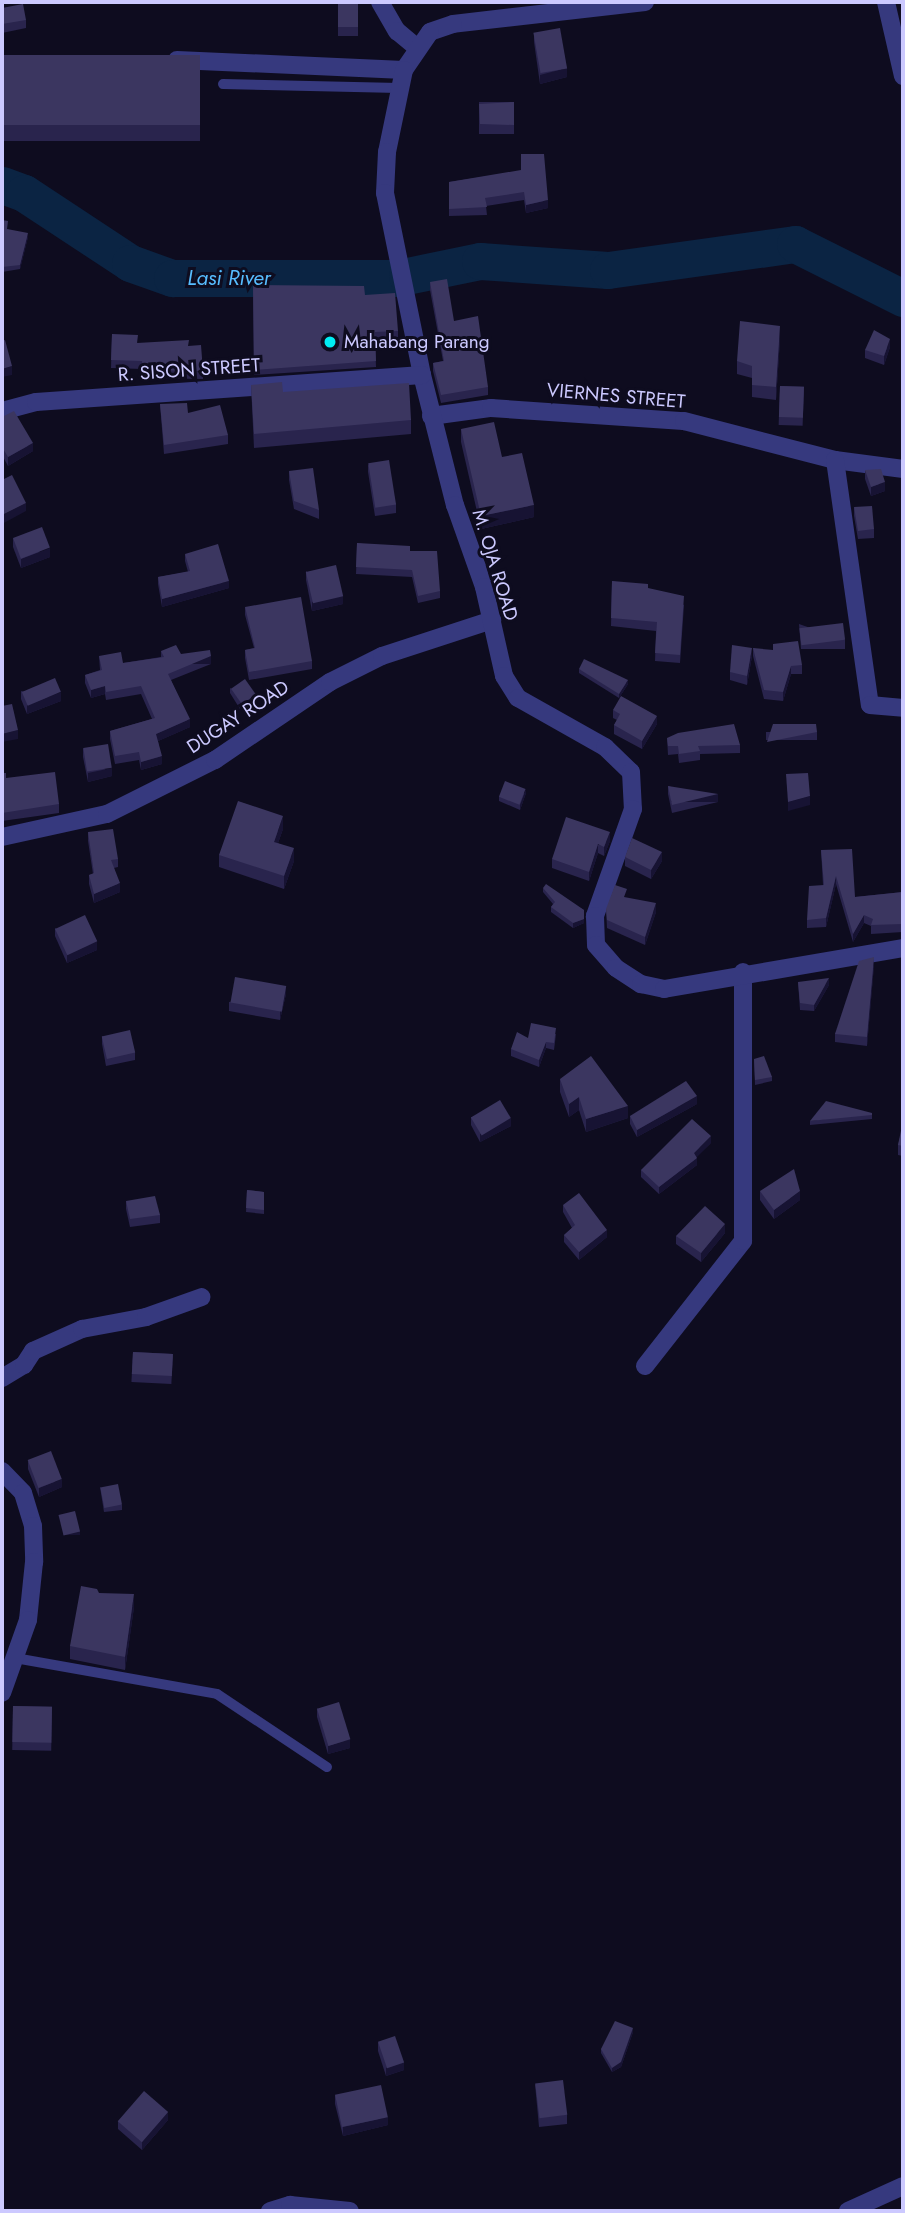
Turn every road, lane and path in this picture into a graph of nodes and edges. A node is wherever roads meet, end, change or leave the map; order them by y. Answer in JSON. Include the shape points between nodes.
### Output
{"nodes":[{"id":1,"x":380,"y":2,"type":"edge"},
{"id":2,"x":645,"y":2,"type":"edge"},
{"id":3,"x":886,"y":2,"type":"edge"},
{"id":4,"x":417,"y":48,"type":"junction"},
{"id":5,"x":155,"y":60,"type":"edge"},
{"id":6,"x":404,"y":70,"type":"junction"},
{"id":7,"x":903,"y":76,"type":"edge"},
{"id":8,"x":223,"y":84,"type":"dead end"},
{"id":9,"x":399,"y":88,"type":"junction"},
{"id":10,"x":422,"y":375,"type":"junction"},
{"id":11,"x":2,"y":411,"type":"edge"},
{"id":12,"x":431,"y":416,"type":"junction"},
{"id":13,"x":835,"y":460,"type":"junction"},
{"id":14,"x":903,"y":469,"type":"edge"},
{"id":15,"x":492,"y":620,"type":"junction"},
{"id":16,"x":903,"y":708,"type":"edge"},
{"id":17,"x":2,"y":837,"type":"edge"},
{"id":18,"x":903,"y":948,"type":"edge"},
{"id":19,"x":743,"y":972,"type":"junction"},
{"id":20,"x":202,"y":1297,"type":"dead end"},
{"id":21,"x":645,"y":1366,"type":"dead end"},
{"id":22,"x":2,"y":1378,"type":"edge"},
{"id":23,"x":2,"y":1471,"type":"edge"},
{"id":24,"x":15,"y":1658,"type":"junction"},
{"id":25,"x":2,"y":1693,"type":"edge"},
{"id":26,"x":327,"y":1767,"type":"dead end"},
{"id":27,"x":903,"y":2186,"type":"edge"},
{"id":28,"x":270,"y":2211,"type":"edge"},
{"id":29,"x":350,"y":2211,"type":"edge"},
{"id":30,"x":848,"y":2211,"type":"edge"}],
"edges":[{"from":1,"to":4,"type":"street","via":[[397,31]]},
{"from":2,"to":4,"type":"street","name":"M. OJA ROAD","via":[[453,23],[430,33]]},
{"from":3,"to":7,"type":"street"},
{"from":4,"to":6,"type":"street","name":"M. OJA ROAD"},
{"from":5,"to":6,"type":"street"},
{"from":6,"to":9,"type":"street","name":"M. OJA ROAD"},
{"from":8,"to":9,"type":"lane"},
{"from":9,"to":10,"type":"street","name":"M. OJA ROAD","via":[[385,193]]},
{"from":10,"to":11,"type":"street","name":"R. SISON STREET","via":[[36,401]]},
{"from":10,"to":12,"type":"street","name":"M. OJA ROAD"},
{"from":12,"to":13,"type":"street","name":"VIERNES STREET","via":[[491,408],[684,421]]},
{"from":12,"to":15,"type":"street","name":"M. OJA ROAD"},
{"from":13,"to":14,"type":"street","name":"VIERNES STREET"},
{"from":13,"to":16,"type":"street","via":[[870,705]]},
{"from":15,"to":17,"type":"street","name":"DUGAY ROAD","via":[[382,656],[330,682],[215,760],[107,814]]},
{"from":15,"to":19,"type":"street","name":"M. OJA ROAD","via":[[504,676],[518,698],[605,747],[631,772],[634,809],[595,916],[596,944],[633,979],[664,989]]},
{"from":18,"to":19,"type":"street","name":"M. OJA ROAD"},
{"from":19,"to":21,"type":"street","via":[[743,1241]]},
{"from":20,"to":22,"type":"street","via":[[146,1317],[82,1329],[33,1350],[24,1365]]},
{"from":23,"to":24,"type":"street","via":[[23,1493],[33,1525],[33,1594]]},
{"from":24,"to":25,"type":"street"},
{"from":24,"to":26,"type":"lane","via":[[217,1694]]},
{"from":27,"to":30,"type":"street"},
{"from":28,"to":29,"type":"street","via":[[290,2205]]}]}
